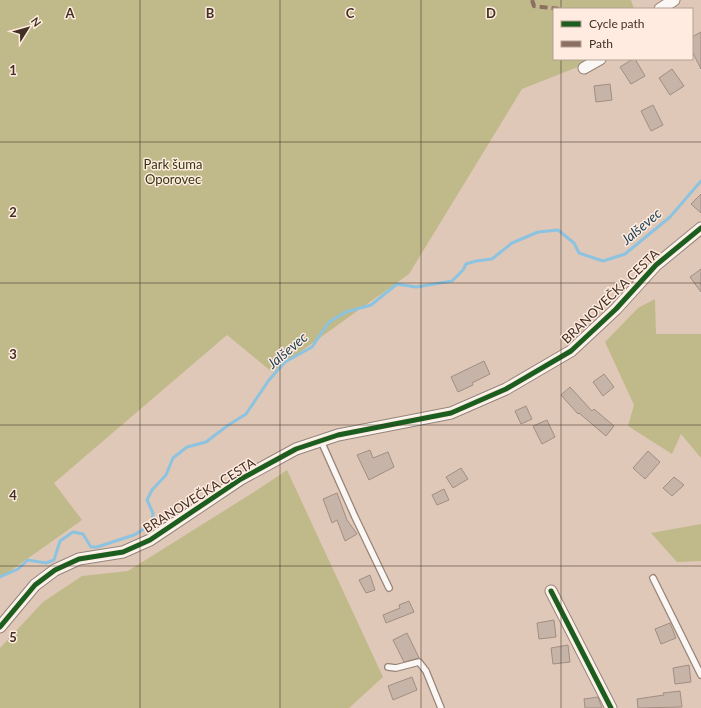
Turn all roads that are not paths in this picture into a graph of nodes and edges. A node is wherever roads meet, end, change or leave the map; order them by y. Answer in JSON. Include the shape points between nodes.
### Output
{"nodes":[{"id":1,"x":674,"y":0,"type":"edge"},
{"id":2,"x":662,"y":8,"type":"edge"},
{"id":3,"x":598,"y":60,"type":"edge"},
{"id":4,"x":584,"y":68,"type":"dead end"},
{"id":5,"x":701,"y":228,"type":"edge"},
{"id":6,"x":321,"y":441,"type":"junction"},
{"id":7,"x":653,"y":578,"type":"dead end"},
{"id":8,"x":389,"y":588,"type":"dead end"},
{"id":9,"x":551,"y":591,"type":"dead end"},
{"id":10,"x":0,"y":627,"type":"edge"},
{"id":11,"x":388,"y":667,"type":"dead end"},
{"id":12,"x":701,"y":675,"type":"edge"},
{"id":13,"x":441,"y":708,"type":"edge"},
{"id":14,"x":611,"y":708,"type":"edge"}],
"edges":[{"from":1,"to":2,"type":"street"},
{"from":3,"to":4,"type":"street"},
{"from":5,"to":6,"type":"street","name":"BRANOVEČKA CESTA","via":[[656,265],[616,309],[571,351],[506,389],[451,412]]},
{"from":6,"to":8,"type":"lane"},
{"from":6,"to":10,"type":"street","name":"BRANOVEČKA CESTA","via":[[296,449],[241,479],[150,540],[123,552],[79,560],[55,570],[35,585]]},
{"from":7,"to":12,"type":"lane"},
{"from":9,"to":14,"type":"street"},
{"from":11,"to":13,"type":"lane","via":[[396,668],[418,662],[426,671]]}]}
